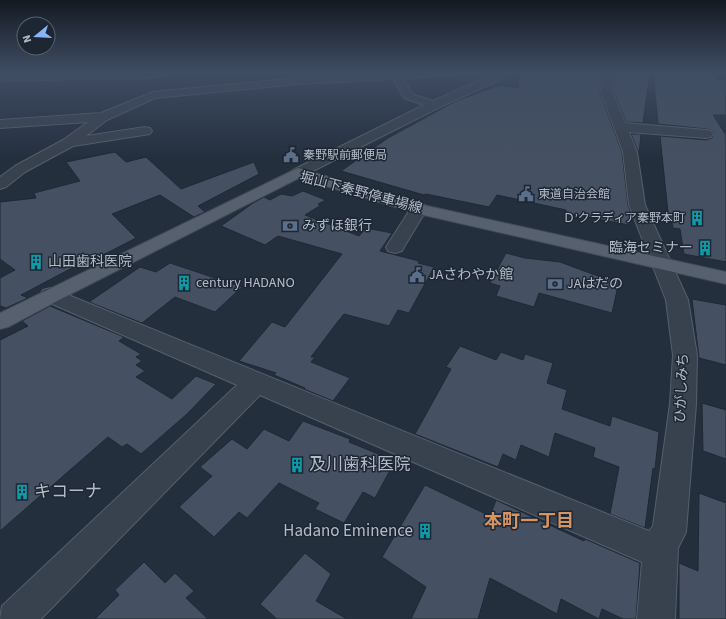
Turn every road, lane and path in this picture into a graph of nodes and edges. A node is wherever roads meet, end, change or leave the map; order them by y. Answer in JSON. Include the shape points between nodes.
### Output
{"nodes":[{"id":1,"x":139,"y":101,"type":"edge"},
{"id":2,"x":422,"y":101,"type":"edge"},
{"id":3,"x":443,"y":101,"type":"edge"},
{"id":4,"x":611,"y":101,"type":"edge"},
{"id":5,"x":434,"y":105,"type":"junction"},
{"id":6,"x":103,"y":117,"type":"junction"},
{"id":7,"x":0,"y":124,"type":"edge"},
{"id":8,"x":621,"y":127,"type":"junction"},
{"id":9,"x":145,"y":131,"type":"dead end"},
{"id":10,"x":706,"y":134,"type":"dead end"},
{"id":11,"x":68,"y":143,"type":"junction"},
{"id":12,"x":298,"y":173,"type":"junction"},
{"id":13,"x":0,"y":184,"type":"edge"},
{"id":14,"x":419,"y":209,"type":"junction"},
{"id":15,"x":395,"y":247,"type":"dead end"},
{"id":16,"x":662,"y":263,"type":"junction"},
{"id":17,"x":726,"y":278,"type":"edge"},
{"id":18,"x":51,"y":295,"type":"junction"},
{"id":19,"x":0,"y":322,"type":"edge"},
{"id":20,"x":256,"y":383,"type":"junction"},
{"id":21,"x":660,"y":552,"type":"junction"},
{"id":22,"x":15,"y":619,"type":"edge"},
{"id":23,"x":656,"y":619,"type":"edge"}],
"edges":[{"from":1,"to":6,"type":"street"},
{"from":2,"to":5,"type":"street"},
{"from":3,"to":5,"type":"street"},
{"from":4,"to":8,"type":"street","name":"ひがしみち"},
{"from":5,"to":12,"type":"street"},
{"from":6,"to":7,"type":"street"},
{"from":6,"to":11,"type":"street"},
{"from":8,"to":10,"type":"street","via":[[688,130]]},
{"from":8,"to":16,"type":"street","name":"ひがしみち","via":[[630,152],[637,205]]},
{"from":9,"to":11,"type":"street"},
{"from":11,"to":13,"type":"street"},
{"from":12,"to":14,"type":"main road","name":"堀山下秦野停車場線"},
{"from":12,"to":18,"type":"main road","name":"堀山下秦野停車場線"},
{"from":14,"to":15,"type":"street"},
{"from":14,"to":16,"type":"main road","name":"堀山下秦野停車場線"},
{"from":16,"to":17,"type":"main road","name":"堀山下秦野停車場線"},
{"from":16,"to":21,"type":"street","name":"ひがしみち","via":[[676,300],[685,355],[683,404],[669,532],[661,544]]},
{"from":18,"to":19,"type":"main road","name":"堀山下秦野停車場線"},
{"from":18,"to":20,"type":"street"},
{"from":20,"to":21,"type":"street"},
{"from":20,"to":22,"type":"street"},
{"from":21,"to":23,"type":"street","name":"ひがしみち"}]}
